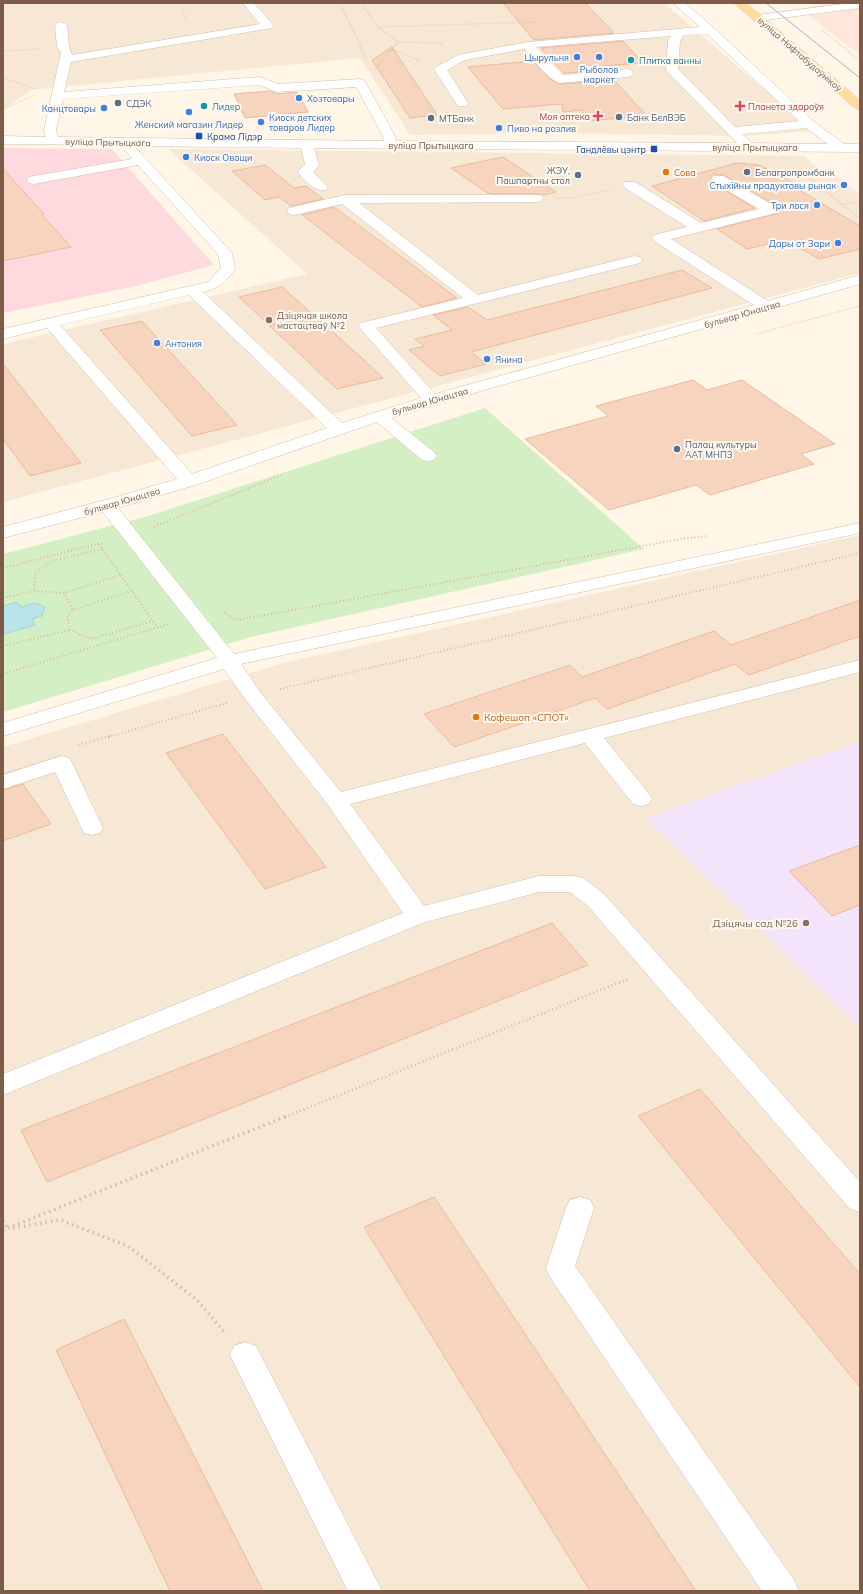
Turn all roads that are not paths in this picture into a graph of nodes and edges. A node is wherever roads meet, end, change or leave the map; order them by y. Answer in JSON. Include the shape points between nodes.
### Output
{"nodes":[{"id":1,"x":248,"y":3,"type":"edge"},
{"id":2,"x":678,"y":3,"type":"edge"},
{"id":3,"x":739,"y":3,"type":"edge"},
{"id":4,"x":860,"y":5,"type":"edge"},
{"id":5,"x":758,"y":18,"type":"junction"},
{"id":6,"x":61,"y":25,"type":"dead end"},
{"id":7,"x":710,"y":30,"type":"junction"},
{"id":8,"x":681,"y":32,"type":"junction"},
{"id":9,"x":528,"y":45,"type":"junction"},
{"id":10,"x":66,"y":59,"type":"junction"},
{"id":11,"x":628,"y":73,"type":"dead end"},
{"id":12,"x":58,"y":96,"type":"junction"},
{"id":13,"x":462,"y":103,"type":"dead end"},
{"id":14,"x":860,"y":106,"type":"edge"},
{"id":15,"x":809,"y":124,"type":"junction"},
{"id":16,"x":733,"y":132,"type":"junction"},
{"id":17,"x":3,"y":140,"type":"edge"},
{"id":18,"x":53,"y":141,"type":"junction"},
{"id":19,"x":131,"y":142,"type":"junction"},
{"id":20,"x":306,"y":144,"type":"junction"},
{"id":21,"x":392,"y":145,"type":"junction"},
{"id":22,"x":748,"y":147,"type":"junction"},
{"id":23,"x":840,"y":147,"type":"junction"},
{"id":24,"x":860,"y":148,"type":"edge"},
{"id":25,"x":141,"y":161,"type":"junction"},
{"id":26,"x":718,"y":179,"type":"dead end"},
{"id":27,"x":34,"y":180,"type":"dead end"},
{"id":28,"x":630,"y":186,"type":"road end"},
{"id":29,"x":321,"y":187,"type":"dead end"},
{"id":30,"x":536,"y":198,"type":"road end"},
{"id":31,"x":345,"y":199,"type":"junction"},
{"id":32,"x":294,"y":211,"type":"dead end"},
{"id":33,"x":699,"y":228,"type":"junction"},
{"id":34,"x":635,"y":260,"type":"dead end"},
{"id":35,"x":860,"y":279,"type":"edge"},
{"id":36,"x":192,"y":290,"type":"junction"},
{"id":37,"x":475,"y":300,"type":"junction"},
{"id":38,"x":768,"y":307,"type":"junction"},
{"id":39,"x":51,"y":324,"type":"junction"},
{"id":40,"x":3,"y":334,"type":"edge"},
{"id":41,"x":432,"y":400,"type":"junction"},
{"id":42,"x":379,"y":416,"type":"junction"},
{"id":43,"x":338,"y":429,"type":"junction"},
{"id":44,"x":428,"y":456,"type":"dead end"},
{"id":45,"x":188,"y":481,"type":"junction"},
{"id":46,"x":107,"y":506,"type":"junction"},
{"id":47,"x":860,"y":528,"type":"edge"},
{"id":48,"x":3,"y":533,"type":"edge"},
{"id":49,"x":229,"y":662,"type":"junction"},
{"id":50,"x":860,"y":666,"type":"edge"},
{"id":51,"x":3,"y":730,"type":"edge"},
{"id":52,"x":590,"y":735,"type":"junction"},
{"id":53,"x":3,"y":782,"type":"edge"},
{"id":54,"x":642,"y":799,"type":"dead end"},
{"id":55,"x":336,"y":800,"type":"junction"},
{"id":56,"x":92,"y":828,"type":"dead end"},
{"id":57,"x":418,"y":916,"type":"junction"},
{"id":58,"x":3,"y":1085,"type":"edge"},
{"id":59,"x":860,"y":1201,"type":"edge"},
{"id":60,"x":580,"y":1208,"type":"dead end"},
{"id":61,"x":245,"y":1355,"type":"road end"},
{"id":62,"x":365,"y":1591,"type":"edge"},
{"id":63,"x":782,"y":1591,"type":"edge"}],
"edges":[{"from":1,"to":10,"type":"street","via":[[268,26]]},
{"from":2,"to":7,"type":"street"},
{"from":3,"to":5,"type":"main road","name":"вуліца Нафтабудаўнікоў"},
{"from":4,"to":5,"type":"street"},
{"from":5,"to":14,"type":"main road","name":"вуліца Нафтабудаўнікоў"},
{"from":6,"to":10,"type":"street"},
{"from":7,"to":8,"type":"street"},
{"from":7,"to":15,"type":"street"},
{"from":8,"to":9,"type":"street"},
{"from":8,"to":16,"type":"street","via":[[674,40],[672,70]]},
{"from":9,"to":11,"type":"street","via":[[560,79]]},
{"from":9,"to":13,"type":"street","via":[[462,57],[440,69]]},
{"from":10,"to":12,"type":"street"},
{"from":12,"to":18,"type":"street","via":[[50,130]]},
{"from":12,"to":21,"type":"street","via":[[260,81],[277,88],[360,83]]},
{"from":15,"to":16,"type":"street"},
{"from":15,"to":23,"type":"street"},
{"from":16,"to":22,"type":"street"},
{"from":17,"to":18,"type":"street","name":"вуліца Прытыцкага"},
{"from":18,"to":19,"type":"street","name":"вуліца Прытыцкага"},
{"from":19,"to":20,"type":"street","name":"вуліца Прытыцкага"},
{"from":19,"to":25,"type":"street","via":[[130,149]]},
{"from":20,"to":21,"type":"street","name":"вуліца Прытыцкага"},
{"from":20,"to":29,"type":"street","via":[[312,165],[306,172]]},
{"from":21,"to":22,"type":"street","name":"вуліца Прытыцкага"},
{"from":22,"to":23,"type":"street","name":"вуліца Прытыцкага"},
{"from":23,"to":24,"type":"street","name":"вуліца Прытыцкага"},
{"from":25,"to":27,"type":"street"},
{"from":25,"to":36,"type":"street","via":[[225,253],[228,269],[213,285]]},
{"from":26,"to":33,"type":"street","via":[[771,210]]},
{"from":28,"to":33,"type":"street"},
{"from":30,"to":31,"type":"street"},
{"from":31,"to":32,"type":"street"},
{"from":31,"to":37,"type":"street"},
{"from":33,"to":38,"type":"street","via":[[658,238]]},
{"from":34,"to":37,"type":"street"},
{"from":35,"to":38,"type":"street","name":"бульвар Юнацтва"},
{"from":36,"to":39,"type":"street"},
{"from":36,"to":43,"type":"street"},
{"from":37,"to":41,"type":"street","via":[[366,326]]},
{"from":38,"to":41,"type":"street","name":"бульвар Юнацтва"},
{"from":39,"to":40,"type":"street"},
{"from":39,"to":45,"type":"street"},
{"from":41,"to":42,"type":"street","name":"бульвар Юнацтва"},
{"from":42,"to":43,"type":"street","name":"бульвар Юнацтва"},
{"from":42,"to":44,"type":"street"},
{"from":43,"to":45,"type":"street","name":"бульвар Юнацтва"},
{"from":45,"to":46,"type":"street","name":"бульвар Юнацтва"},
{"from":46,"to":48,"type":"street","name":"бульвар Юнацтва"},
{"from":46,"to":49,"type":"street"},
{"from":47,"to":49,"type":"street"},
{"from":49,"to":51,"type":"street"},
{"from":49,"to":55,"type":"street"},
{"from":50,"to":52,"type":"street"},
{"from":52,"to":54,"type":"street"},
{"from":52,"to":55,"type":"street"},
{"from":53,"to":56,"type":"street","via":[[61,764]]},
{"from":55,"to":57,"type":"street"},
{"from":57,"to":58,"type":"street"},
{"from":57,"to":59,"type":"street","via":[[539,884],[575,884],[596,900]]},
{"from":60,"to":63,"type":"street","via":[[560,1268]]},
{"from":61,"to":62,"type":"street"}]}
